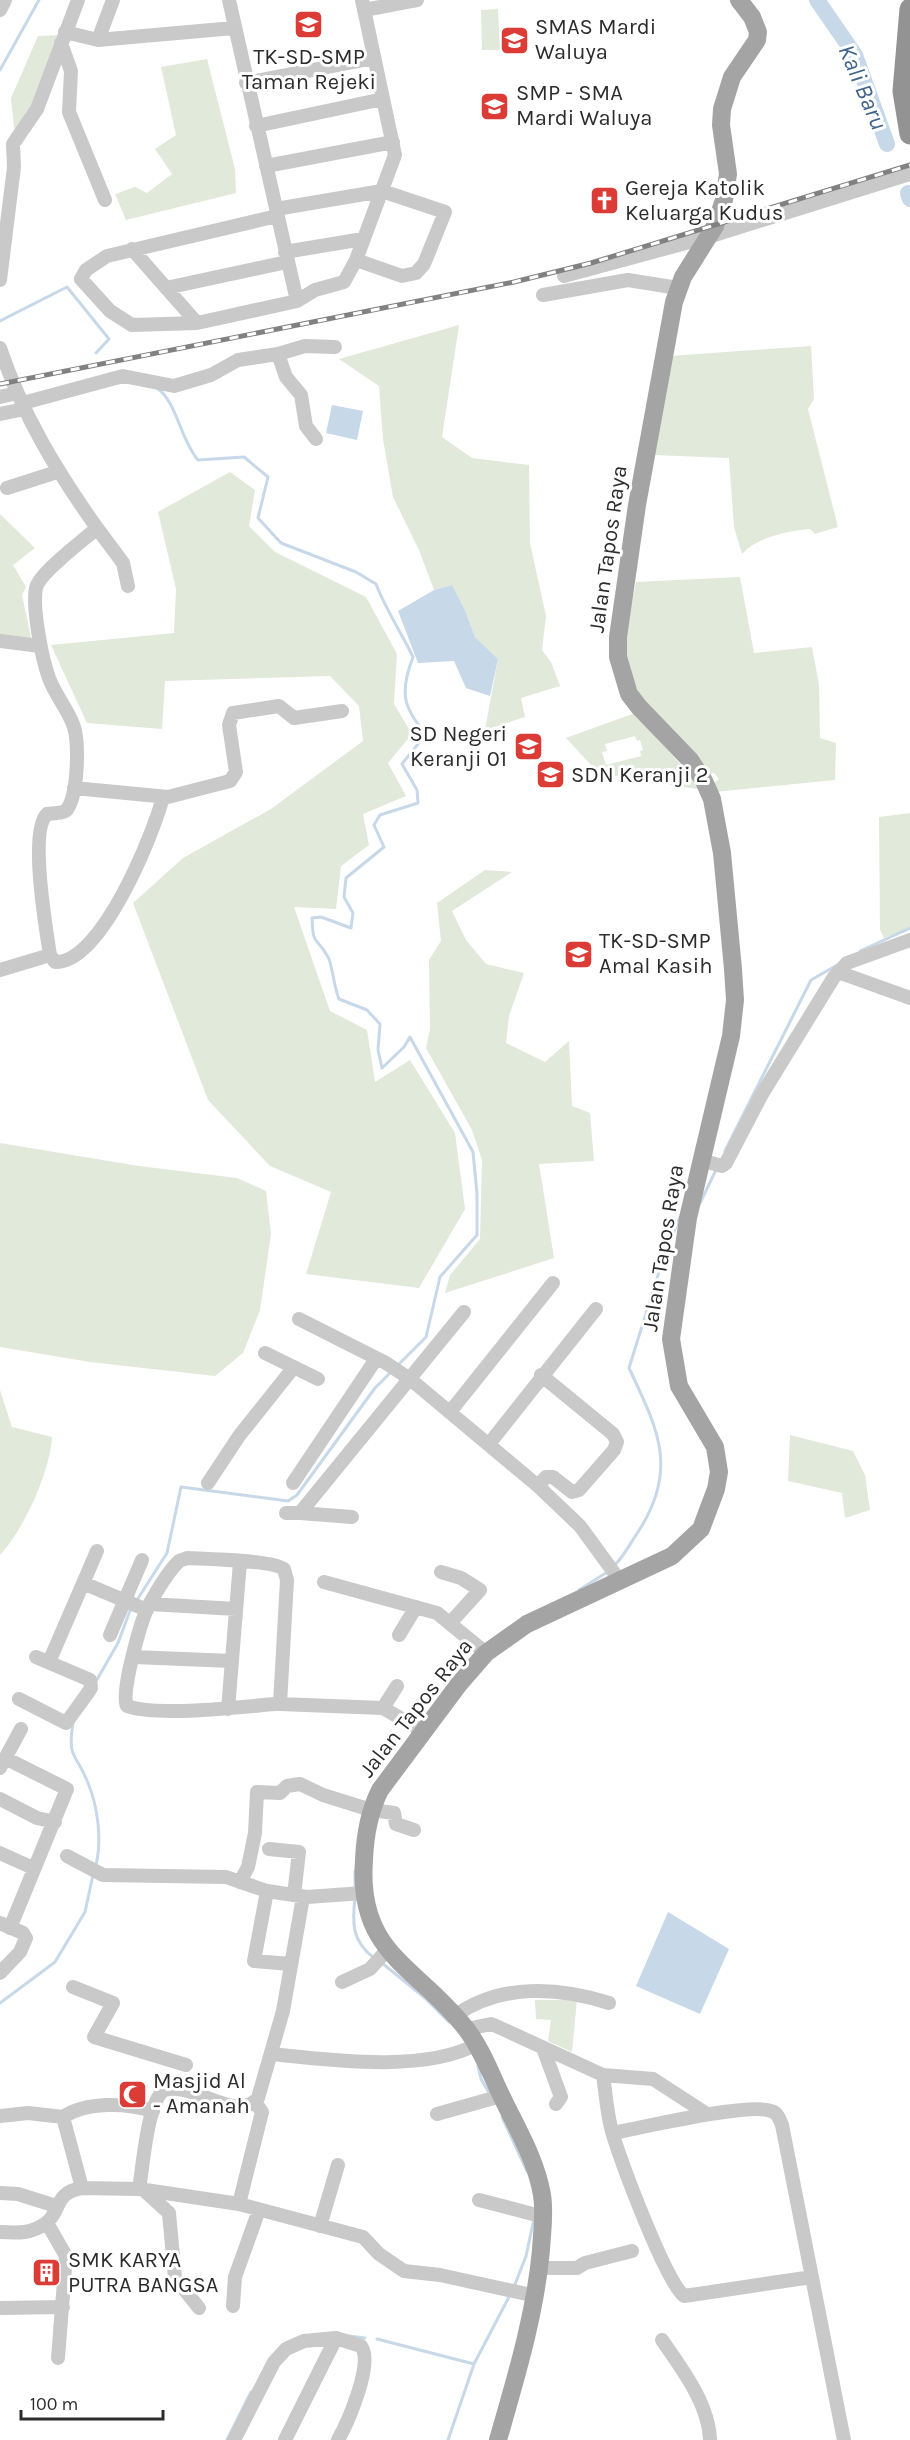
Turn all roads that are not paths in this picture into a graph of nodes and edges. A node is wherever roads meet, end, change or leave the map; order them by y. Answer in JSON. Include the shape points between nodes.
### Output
{"nodes":[{"id":1,"x":5,"y":0,"type":"edge"},
{"id":2,"x":78,"y":0,"type":"edge"},
{"id":3,"x":113,"y":0,"type":"edge"},
{"id":4,"x":229,"y":0,"type":"edge"},
{"id":5,"x":417,"y":0,"type":"edge"},
{"id":6,"x":739,"y":0,"type":"edge"},
{"id":7,"x":363,"y":5,"type":"edge"},
{"id":8,"x":910,"y":9,"type":"edge"},
{"id":9,"x":0,"y":10,"type":"edge"},
{"id":10,"x":234,"y":28,"type":"junction"},
{"id":11,"x":63,"y":38,"type":"junction"},
{"id":12,"x":98,"y":40,"type":"junction"},
{"id":13,"x":374,"y":58,"type":"junction"},
{"id":14,"x":246,"y":83,"type":"junction"},
{"id":15,"x":383,"y":99,"type":"junction"},
{"id":16,"x":256,"y":126,"type":"junction"},
{"id":17,"x":910,"y":134,"type":"edge"},
{"id":18,"x":393,"y":142,"type":"junction"},
{"id":19,"x":266,"y":166,"type":"junction"},
{"id":20,"x":910,"y":174,"type":"edge"},
{"id":21,"x":382,"y":191,"type":"junction"},
{"id":22,"x":105,"y":200,"type":"dead end"},
{"id":23,"x":276,"y":213,"type":"junction"},
{"id":24,"x":708,"y":237,"type":"junction"},
{"id":25,"x":363,"y":239,"type":"junction"},
{"id":26,"x":132,"y":249,"type":"junction"},
{"id":27,"x":286,"y":257,"type":"junction"},
{"id":28,"x":356,"y":260,"type":"junction"},
{"id":29,"x":564,"y":276,"type":"dead end"},
{"id":30,"x":0,"y":280,"type":"edge"},
{"id":31,"x":166,"y":288,"type":"junction"},
{"id":32,"x":678,"y":288,"type":"junction"},
{"id":33,"x":543,"y":295,"type":"dead end"},
{"id":34,"x":297,"y":301,"type":"junction"},
{"id":35,"x":182,"y":306,"type":"junction"},
{"id":36,"x":197,"y":323,"type":"junction"},
{"id":37,"x":164,"y":324,"type":"junction"},
{"id":38,"x":335,"y":347,"type":"dead end"},
{"id":39,"x":0,"y":350,"type":"edge"},
{"id":40,"x":278,"y":354,"type":"junction"},
{"id":41,"x":0,"y":397,"type":"edge"},
{"id":42,"x":22,"y":402,"type":"junction"},
{"id":43,"x":0,"y":414,"type":"edge"},
{"id":44,"x":316,"y":439,"type":"dead end"},
{"id":45,"x":57,"y":472,"type":"junction"},
{"id":46,"x":7,"y":488,"type":"dead end"},
{"id":47,"x":97,"y":528,"type":"junction"},
{"id":48,"x":128,"y":586,"type":"dead end"},
{"id":49,"x":0,"y":641,"type":"edge"},
{"id":50,"x":40,"y":646,"type":"junction"},
{"id":51,"x":342,"y":711,"type":"dead end"},
{"id":52,"x":74,"y":788,"type":"junction"},
{"id":53,"x":163,"y":797,"type":"junction"},
{"id":54,"x":910,"y":940,"type":"edge"},
{"id":55,"x":50,"y":955,"type":"junction"},
{"id":56,"x":0,"y":970,"type":"edge"},
{"id":57,"x":838,"y":972,"type":"junction"},
{"id":58,"x":910,"y":998,"type":"edge"},
{"id":59,"x":712,"y":1163,"type":"junction"},
{"id":60,"x":553,"y":1283,"type":"dead end"},
{"id":61,"x":596,"y":1309,"type":"dead end"},
{"id":62,"x":464,"y":1312,"type":"dead end"},
{"id":63,"x":299,"y":1319,"type":"dead end"},
{"id":64,"x":265,"y":1353,"type":"dead end"},
{"id":65,"x":381,"y":1361,"type":"junction"},
{"id":66,"x":294,"y":1367,"type":"junction"},
{"id":67,"x":542,"y":1375,"type":"junction"},
{"id":68,"x":407,"y":1376,"type":"junction"},
{"id":69,"x":318,"y":1379,"type":"dead end"},
{"id":70,"x":450,"y":1412,"type":"junction"},
{"id":71,"x":489,"y":1444,"type":"junction"},
{"id":72,"x":208,"y":1483,"type":"dead end"},
{"id":73,"x":293,"y":1483,"type":"dead end"},
{"id":74,"x":538,"y":1486,"type":"junction"},
{"id":75,"x":286,"y":1513,"type":"dead end"},
{"id":76,"x":300,"y":1513,"type":"junction"},
{"id":77,"x":352,"y":1517,"type":"dead end"},
{"id":78,"x":97,"y":1551,"type":"dead end"},
{"id":79,"x":142,"y":1560,"type":"dead end"},
{"id":80,"x":240,"y":1562,"type":"junction"},
{"id":81,"x":441,"y":1572,"type":"dead end"},
{"id":82,"x":617,"y":1577,"type":"junction"},
{"id":83,"x":324,"y":1582,"type":"dead end"},
{"id":84,"x":83,"y":1583,"type":"junction"},
{"id":85,"x":139,"y":1605,"type":"junction"},
{"id":86,"x":416,"y":1606,"type":"junction"},
{"id":87,"x":236,"y":1609,"type":"junction"},
{"id":88,"x":451,"y":1622,"type":"junction"},
{"id":89,"x":110,"y":1635,"type":"dead end"},
{"id":90,"x":399,"y":1635,"type":"dead end"},
{"id":91,"x":482,"y":1649,"type":"junction"},
{"id":92,"x":134,"y":1657,"type":"junction"},
{"id":93,"x":232,"y":1661,"type":"junction"},
{"id":94,"x":397,"y":1686,"type":"dead end"},
{"id":95,"x":19,"y":1700,"type":"dead end"},
{"id":96,"x":280,"y":1704,"type":"junction"},
{"id":97,"x":383,"y":1708,"type":"junction"},
{"id":98,"x":228,"y":1709,"type":"junction"},
{"id":99,"x":21,"y":1729,"type":"dead end"},
{"id":100,"x":421,"y":1730,"type":"junction"},
{"id":101,"x":3,"y":1763,"type":"edge"},
{"id":102,"x":0,"y":1799,"type":"edge"},
{"id":103,"x":366,"y":1808,"type":"junction"},
{"id":104,"x":55,"y":1822,"type":"junction"},
{"id":105,"x":414,"y":1830,"type":"dead end"},
{"id":106,"x":269,"y":1849,"type":"dead end"},
{"id":107,"x":0,"y":1853,"type":"edge"},
{"id":108,"x":67,"y":1856,"type":"dead end"},
{"id":109,"x":33,"y":1868,"type":"junction"},
{"id":110,"x":240,"y":1882,"type":"junction"},
{"id":111,"x":267,"y":1892,"type":"junction"},
{"id":112,"x":355,"y":1893,"type":"junction"},
{"id":113,"x":298,"y":1896,"type":"junction"},
{"id":114,"x":5,"y":1925,"type":"edge"},
{"id":115,"x":381,"y":1958,"type":"junction"},
{"id":116,"x":291,"y":1964,"type":"junction"},
{"id":117,"x":0,"y":1973,"type":"edge"},
{"id":118,"x":342,"y":1982,"type":"dead end"},
{"id":119,"x":73,"y":1987,"type":"dead end"},
{"id":120,"x":609,"y":2003,"type":"dead end"},
{"id":121,"x":466,"y":2030,"type":"junction"},
{"id":122,"x":543,"y":2048,"type":"junction"},
{"id":123,"x":271,"y":2054,"type":"junction"},
{"id":124,"x":603,"y":2075,"type":"junction"},
{"id":125,"x":180,"y":2090,"type":"junction"},
{"id":126,"x":495,"y":2099,"type":"junction"},
{"id":127,"x":255,"y":2102,"type":"junction"},
{"id":128,"x":556,"y":2104,"type":"dead end"},
{"id":129,"x":153,"y":2111,"type":"junction"},
{"id":130,"x":437,"y":2114,"type":"dead end"},
{"id":131,"x":706,"y":2114,"type":"junction"},
{"id":132,"x":0,"y":2115,"type":"edge"},
{"id":133,"x":63,"y":2117,"type":"junction"},
{"id":134,"x":613,"y":2133,"type":"junction"},
{"id":135,"x":338,"y":2165,"type":"dead end"},
{"id":136,"x":82,"y":2188,"type":"junction"},
{"id":137,"x":142,"y":2191,"type":"junction"},
{"id":138,"x":0,"y":2193,"type":"edge"},
{"id":139,"x":479,"y":2200,"type":"dead end"},
{"id":140,"x":239,"y":2204,"type":"junction"},
{"id":141,"x":56,"y":2206,"type":"junction"},
{"id":142,"x":259,"y":2210,"type":"junction"},
{"id":143,"x":537,"y":2216,"type":"junction"},
{"id":144,"x":47,"y":2223,"type":"junction"},
{"id":145,"x":320,"y":2226,"type":"junction"},
{"id":146,"x":0,"y":2232,"type":"edge"},
{"id":147,"x":632,"y":2251,"type":"dead end"},
{"id":148,"x":539,"y":2268,"type":"junction"},
{"id":149,"x":812,"y":2277,"type":"junction"},
{"id":150,"x":536,"y":2296,"type":"junction"},
{"id":151,"x":233,"y":2306,"type":"dead end"},
{"id":152,"x":63,"y":2307,"type":"junction"},
{"id":153,"x":0,"y":2308,"type":"edge"},
{"id":154,"x":199,"y":2308,"type":"dead end"},
{"id":155,"x":336,"y":2337,"type":"junction"},
{"id":156,"x":662,"y":2340,"type":"dead end"},
{"id":157,"x":58,"y":2358,"type":"dead end"},
{"id":158,"x":349,"y":2421,"type":"junction"},
{"id":159,"x":234,"y":2440,"type":"edge"},
{"id":160,"x":285,"y":2440,"type":"edge"},
{"id":161,"x":338,"y":2440,"type":"edge"},
{"id":162,"x":350,"y":2440,"type":"edge"},
{"id":163,"x":498,"y":2440,"type":"edge"},
{"id":164,"x":710,"y":2440,"type":"edge"},
{"id":165,"x":844,"y":2440,"type":"edge"}],
"edges":[{"from":1,"to":9,"type":"street"},
{"from":2,"to":11,"type":"street"},
{"from":3,"to":12,"type":"street"},
{"from":4,"to":10,"type":"street"},
{"from":5,"to":7,"type":"street"},
{"from":6,"to":24,"type":"main road","name":"Jalan Tapos Raya","via":[[757,26],[757,40],[736,70],[724,97],[721,124],[728,174],[721,210]]},
{"from":7,"to":13,"type":"street"},
{"from":8,"to":17,"type":"highway","via":[[903,91]]},
{"from":10,"to":12,"type":"street"},
{"from":10,"to":14,"type":"street"},
{"from":11,"to":12,"type":"street"},
{"from":11,"to":22,"type":"street","via":[[71,71],[69,112]]},
{"from":11,"to":30,"type":"street","via":[[37,109],[14,144]]},
{"from":13,"to":14,"type":"street"},
{"from":13,"to":15,"type":"street"},
{"from":14,"to":16,"type":"street"},
{"from":15,"to":16,"type":"street"},
{"from":15,"to":18,"type":"street"},
{"from":16,"to":19,"type":"street"},
{"from":18,"to":19,"type":"street"},
{"from":18,"to":21,"type":"street","via":[[395,155]]},
{"from":19,"to":23,"type":"street"},
{"from":20,"to":24,"type":"street"},
{"from":21,"to":23,"type":"street"},
{"from":21,"to":25,"type":"street"},
{"from":21,"to":28,"type":"street","via":[[446,212],[424,264],[416,273],[402,276]]},
{"from":23,"to":26,"type":"street"},
{"from":23,"to":27,"type":"street"},
{"from":24,"to":29,"type":"street"},
{"from":24,"to":32,"type":"main road","name":"Jalan Tapos Raya"},
{"from":25,"to":27,"type":"street"},
{"from":25,"to":28,"type":"street"},
{"from":26,"to":31,"type":"street"},
{"from":26,"to":37,"type":"street","via":[[107,256],[86,270],[81,279],[126,324]]},
{"from":27,"to":31,"type":"street"},
{"from":27,"to":34,"type":"street"},
{"from":28,"to":34,"type":"street","via":[[344,282],[309,292]]},
{"from":31,"to":35,"type":"street"},
{"from":32,"to":33,"type":"street","via":[[628,280]]},
{"from":32,"to":59,"type":"main road","name":"Jalan Tapos Raya","via":[[637,505],[618,657],[629,694],[690,760],[704,781],[717,824],[735,1000]]},
{"from":34,"to":36,"type":"street"},
{"from":35,"to":36,"type":"street"},
{"from":35,"to":37,"type":"street"},
{"from":36,"to":37,"type":"street"},
{"from":38,"to":40,"type":"street","via":[[305,346]]},
{"from":39,"to":42,"type":"street"},
{"from":40,"to":42,"type":"street","via":[[238,360],[211,375],[174,386],[120,377]]},
{"from":40,"to":44,"type":"street","via":[[286,377],[301,395],[306,426]]},
{"from":41,"to":42,"type":"street"},
{"from":42,"to":43,"type":"street"},
{"from":42,"to":45,"type":"street"},
{"from":45,"to":46,"type":"street"},
{"from":45,"to":47,"type":"street"},
{"from":47,"to":48,"type":"street","via":[[126,567]]},
{"from":47,"to":50,"type":"street","via":[[36,586]]},
{"from":49,"to":50,"type":"street"},
{"from":50,"to":52,"type":"street","via":[[49,678],[74,729],[78,747]]},
{"from":51,"to":53,"type":"street","via":[[294,717],[279,706],[233,713],[229,725],[234,778]]},
{"from":52,"to":53,"type":"street"},
{"from":52,"to":55,"type":"street","via":[[69,808],[47,814],[41,825],[39,871]]},
{"from":53,"to":55,"type":"street","via":[[133,876],[112,914],[74,956],[55,962]]},
{"from":54,"to":57,"type":"street","via":[[850,962]]},
{"from":55,"to":56,"type":"street"},
{"from":57,"to":58,"type":"street"},
{"from":57,"to":59,"type":"street","via":[[762,1094],[726,1163]]},
{"from":59,"to":82,"type":"main road","name":"Jalan Tapos Raya","via":[[690,1212],[671,1339],[679,1386],[715,1447],[719,1472],[711,1505],[693,1538],[659,1564]]},
{"from":60,"to":70,"type":"street"},
{"from":61,"to":67,"type":"street"},
{"from":62,"to":68,"type":"street"},
{"from":63,"to":65,"type":"street"},
{"from":64,"to":66,"type":"street"},
{"from":65,"to":68,"type":"street"},
{"from":65,"to":73,"type":"street"},
{"from":66,"to":69,"type":"street"},
{"from":66,"to":72,"type":"street"},
{"from":67,"to":71,"type":"street"},
{"from":67,"to":74,"type":"street","via":[[613,1434],[616,1442],[614,1450],[579,1490],[572,1492],[553,1477],[546,1477]]},
{"from":68,"to":70,"type":"street"},
{"from":68,"to":76,"type":"street"},
{"from":70,"to":71,"type":"street"},
{"from":71,"to":74,"type":"street"},
{"from":74,"to":82,"type":"street","via":[[580,1526]]},
{"from":75,"to":76,"type":"street"},
{"from":76,"to":77,"type":"street"},
{"from":78,"to":84,"type":"street"},
{"from":79,"to":85,"type":"street"},
{"from":80,"to":85,"type":"street","via":[[183,1559]]},
{"from":80,"to":87,"type":"street"},
{"from":80,"to":96,"type":"street","via":[[278,1566],[285,1572]]},
{"from":81,"to":88,"type":"street","via":[[480,1590]]},
{"from":82,"to":91,"type":"main road","name":"Jalan Tapos Raya"},
{"from":83,"to":86,"type":"street"},
{"from":84,"to":85,"type":"street"},
{"from":84,"to":95,"type":"street","via":[[43,1660],[86,1678],[92,1683],[87,1695],[69,1721],[62,1723]]},
{"from":85,"to":87,"type":"street"},
{"from":85,"to":89,"type":"street"},
{"from":85,"to":92,"type":"street"},
{"from":86,"to":88,"type":"street"},
{"from":86,"to":90,"type":"street"},
{"from":87,"to":93,"type":"street"},
{"from":88,"to":91,"type":"street"},
{"from":91,"to":100,"type":"main road","name":"Jalan Tapos Raya"},
{"from":92,"to":93,"type":"street"},
{"from":92,"to":98,"type":"street","via":[[124,1698],[129,1707]]},
{"from":93,"to":98,"type":"street"},
{"from":94,"to":97,"type":"street"},
{"from":96,"to":97,"type":"street"},
{"from":96,"to":98,"type":"street"},
{"from":97,"to":100,"type":"street"},
{"from":99,"to":101,"type":"street"},
{"from":100,"to":103,"type":"main road","name":"Jalan Tapos Raya"},
{"from":101,"to":104,"type":"street","via":[[67,1789]]},
{"from":102,"to":104,"type":"street","via":[[37,1818]]},
{"from":103,"to":105,"type":"street","via":[[396,1814],[396,1824]]},
{"from":103,"to":110,"type":"street","via":[[300,1784],[287,1786],[280,1793],[257,1792],[255,1833],[248,1867]]},
{"from":103,"to":112,"type":"main road","name":"Jalan Tapos Raya","via":[[364,1847]]},
{"from":104,"to":109,"type":"street"},
{"from":106,"to":113,"type":"street","via":[[299,1852]]},
{"from":107,"to":109,"type":"street"},
{"from":108,"to":110,"type":"street","via":[[103,1875],[226,1877]]},
{"from":109,"to":114,"type":"street"},
{"from":110,"to":111,"type":"street"},
{"from":111,"to":113,"type":"street"},
{"from":111,"to":116,"type":"street","via":[[254,1961]]},
{"from":112,"to":113,"type":"street"},
{"from":112,"to":115,"type":"main road","name":"Jalan Tapos Raya","via":[[372,1926]]},
{"from":113,"to":116,"type":"street"},
{"from":114,"to":117,"type":"street","via":[[23,1933],[26,1942]]},
{"from":115,"to":118,"type":"street"},
{"from":115,"to":121,"type":"main road","name":"Jalan Tapos Raya"},
{"from":116,"to":123,"type":"street"},
{"from":119,"to":125,"type":"street","via":[[113,2003],[94,2037],[188,2061]]},
{"from":120,"to":121,"type":"street","via":[[569,1993],[514,1993],[480,2000]]},
{"from":121,"to":122,"type":"street","via":[[490,2024]]},
{"from":121,"to":123,"type":"street","via":[[441,2058],[401,2063]]},
{"from":121,"to":126,"type":"main road","name":"Jalan Tapos Raya"},
{"from":122,"to":124,"type":"street"},
{"from":122,"to":128,"type":"street","via":[[561,2097]]},
{"from":123,"to":127,"type":"street"},
{"from":124,"to":131,"type":"street","via":[[653,2079]]},
{"from":124,"to":134,"type":"street"},
{"from":125,"to":127,"type":"street","via":[[237,2107]]},
{"from":125,"to":129,"type":"street","via":[[161,2091]]},
{"from":126,"to":130,"type":"street"},
{"from":126,"to":143,"type":"main road","name":"Jalan Tapos Raya","via":[[532,2161],[542,2196]]},
{"from":127,"to":140,"type":"street","via":[[262,2112]]},
{"from":129,"to":133,"type":"street","via":[[95,2106]]},
{"from":129,"to":137,"type":"street"},
{"from":131,"to":134,"type":"street"},
{"from":131,"to":149,"type":"street","via":[[769,2109],[778,2115]]},
{"from":132,"to":133,"type":"street"},
{"from":133,"to":136,"type":"street"},
{"from":134,"to":149,"type":"street","via":[[662,2258],[677,2290],[684,2296]]},
{"from":135,"to":145,"type":"street"},
{"from":136,"to":137,"type":"street"},
{"from":136,"to":141,"type":"street","via":[[69,2192]]},
{"from":137,"to":140,"type":"street"},
{"from":137,"to":154,"type":"street","via":[[169,2213],[175,2278]]},
{"from":138,"to":141,"type":"street","via":[[18,2194]]},
{"from":139,"to":143,"type":"street"},
{"from":140,"to":142,"type":"street"},
{"from":141,"to":144,"type":"street"},
{"from":142,"to":145,"type":"street"},
{"from":142,"to":151,"type":"street","via":[[236,2277]]},
{"from":143,"to":148,"type":"main road","name":"Jalan Tapos Raya"},
{"from":144,"to":146,"type":"street","via":[[28,2232]]},
{"from":144,"to":152,"type":"street","via":[[66,2256]]},
{"from":145,"to":150,"type":"street","via":[[363,2237],[379,2254],[405,2271]]},
{"from":147,"to":148,"type":"street","via":[[577,2268]]},
{"from":148,"to":150,"type":"main road","name":"Jalan Tapos Raya"},
{"from":149,"to":165,"type":"street"},
{"from":150,"to":163,"type":"main road","name":"Jalan Tapos Raya"},
{"from":152,"to":153,"type":"street"},
{"from":152,"to":157,"type":"street"},
{"from":155,"to":158,"type":"street","via":[[358,2344],[365,2353]]},
{"from":155,"to":159,"type":"street","via":[[304,2341],[280,2354]]},
{"from":155,"to":160,"type":"street"},
{"from":156,"to":164,"type":"street","via":[[695,2393]]},
{"from":158,"to":161,"type":"street"},
{"from":158,"to":162,"type":"street"}]}
